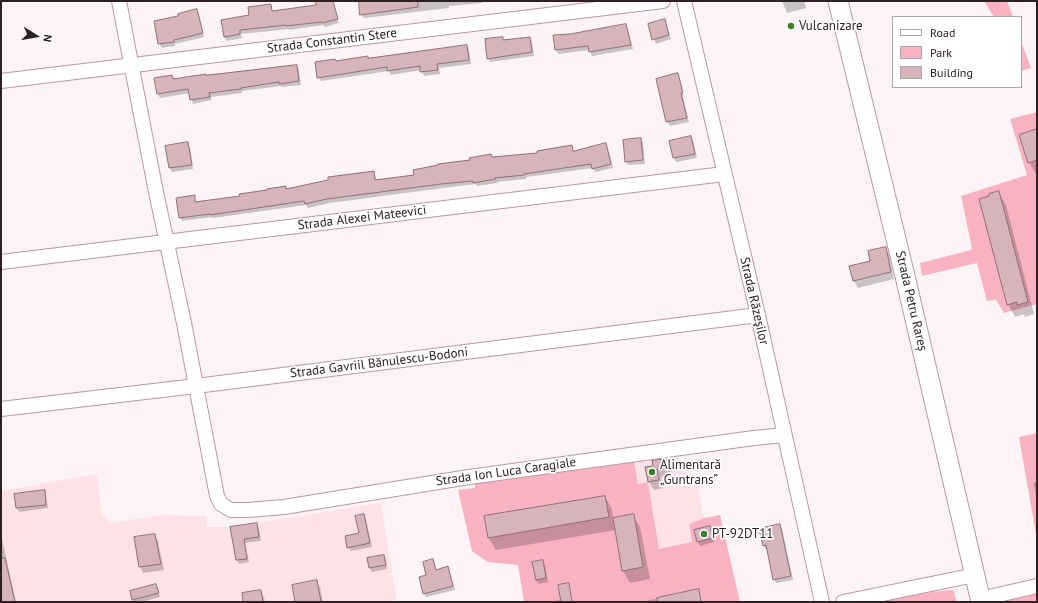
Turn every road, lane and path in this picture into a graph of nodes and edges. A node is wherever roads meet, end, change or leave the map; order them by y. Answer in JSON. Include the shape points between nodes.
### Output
{"nodes":[{"id":1,"x":119,"y":1,"type":"edge"},
{"id":2,"x":663,"y":1,"type":"edge"},
{"id":3,"x":684,"y":1,"type":"edge"},
{"id":4,"x":838,"y":1,"type":"edge"},
{"id":5,"x":131,"y":65,"type":"junction"},
{"id":6,"x":1,"y":81,"type":"edge"},
{"id":7,"x":724,"y":174,"type":"junction"},
{"id":8,"x":167,"y":242,"type":"junction"},
{"id":9,"x":1,"y":262,"type":"edge"},
{"id":10,"x":758,"y":315,"type":"junction"},
{"id":11,"x":196,"y":386,"type":"junction"},
{"id":12,"x":1,"y":409,"type":"edge"},
{"id":13,"x":784,"y":435,"type":"junction"},
{"id":14,"x":975,"y":575,"type":"junction"},
{"id":15,"x":1037,"y":586,"type":"edge"},
{"id":16,"x":980,"y":601,"type":"edge"},
{"id":17,"x":822,"y":602,"type":"edge"},
{"id":18,"x":843,"y":602,"type":"edge"}],
"edges":[{"from":1,"to":5,"type":"street"},
{"from":2,"to":5,"type":"street","name":"Strada Constantin Stere"},
{"from":3,"to":7,"type":"street","name":"Strada Răzeşilor"},
{"from":4,"to":14,"type":"main road","name":"Strada Petru Rareș"},
{"from":5,"to":6,"type":"street","name":"Strada Constantin Stere"},
{"from":5,"to":8,"type":"street"},
{"from":7,"to":8,"type":"street","name":"Strada Alexei Mateevici"},
{"from":7,"to":10,"type":"street","name":"Strada Răzeşilor"},
{"from":8,"to":9,"type":"street","name":"Strada Alexei Mateevici"},
{"from":8,"to":11,"type":"street"},
{"from":10,"to":11,"type":"street","name":"Strada Gavriil Bănulescu-Bodoni"},
{"from":10,"to":13,"type":"street","name":"Strada Răzeşilor"},
{"from":11,"to":12,"type":"street","name":"Strada Gavriil Bănulescu-Bodoni"},
{"from":11,"to":13,"type":"street","name":"Strada Ion Luca Caragiale","via":[[216,496],[228,509],[241,511]]},
{"from":13,"to":17,"type":"street","name":"Strada Răzeşilor"},
{"from":14,"to":16,"type":"main road","name":"Strada Petru Rareș"},
{"from":14,"to":18,"type":"street"},
{"from":15,"to":16,"type":"street"}]}
